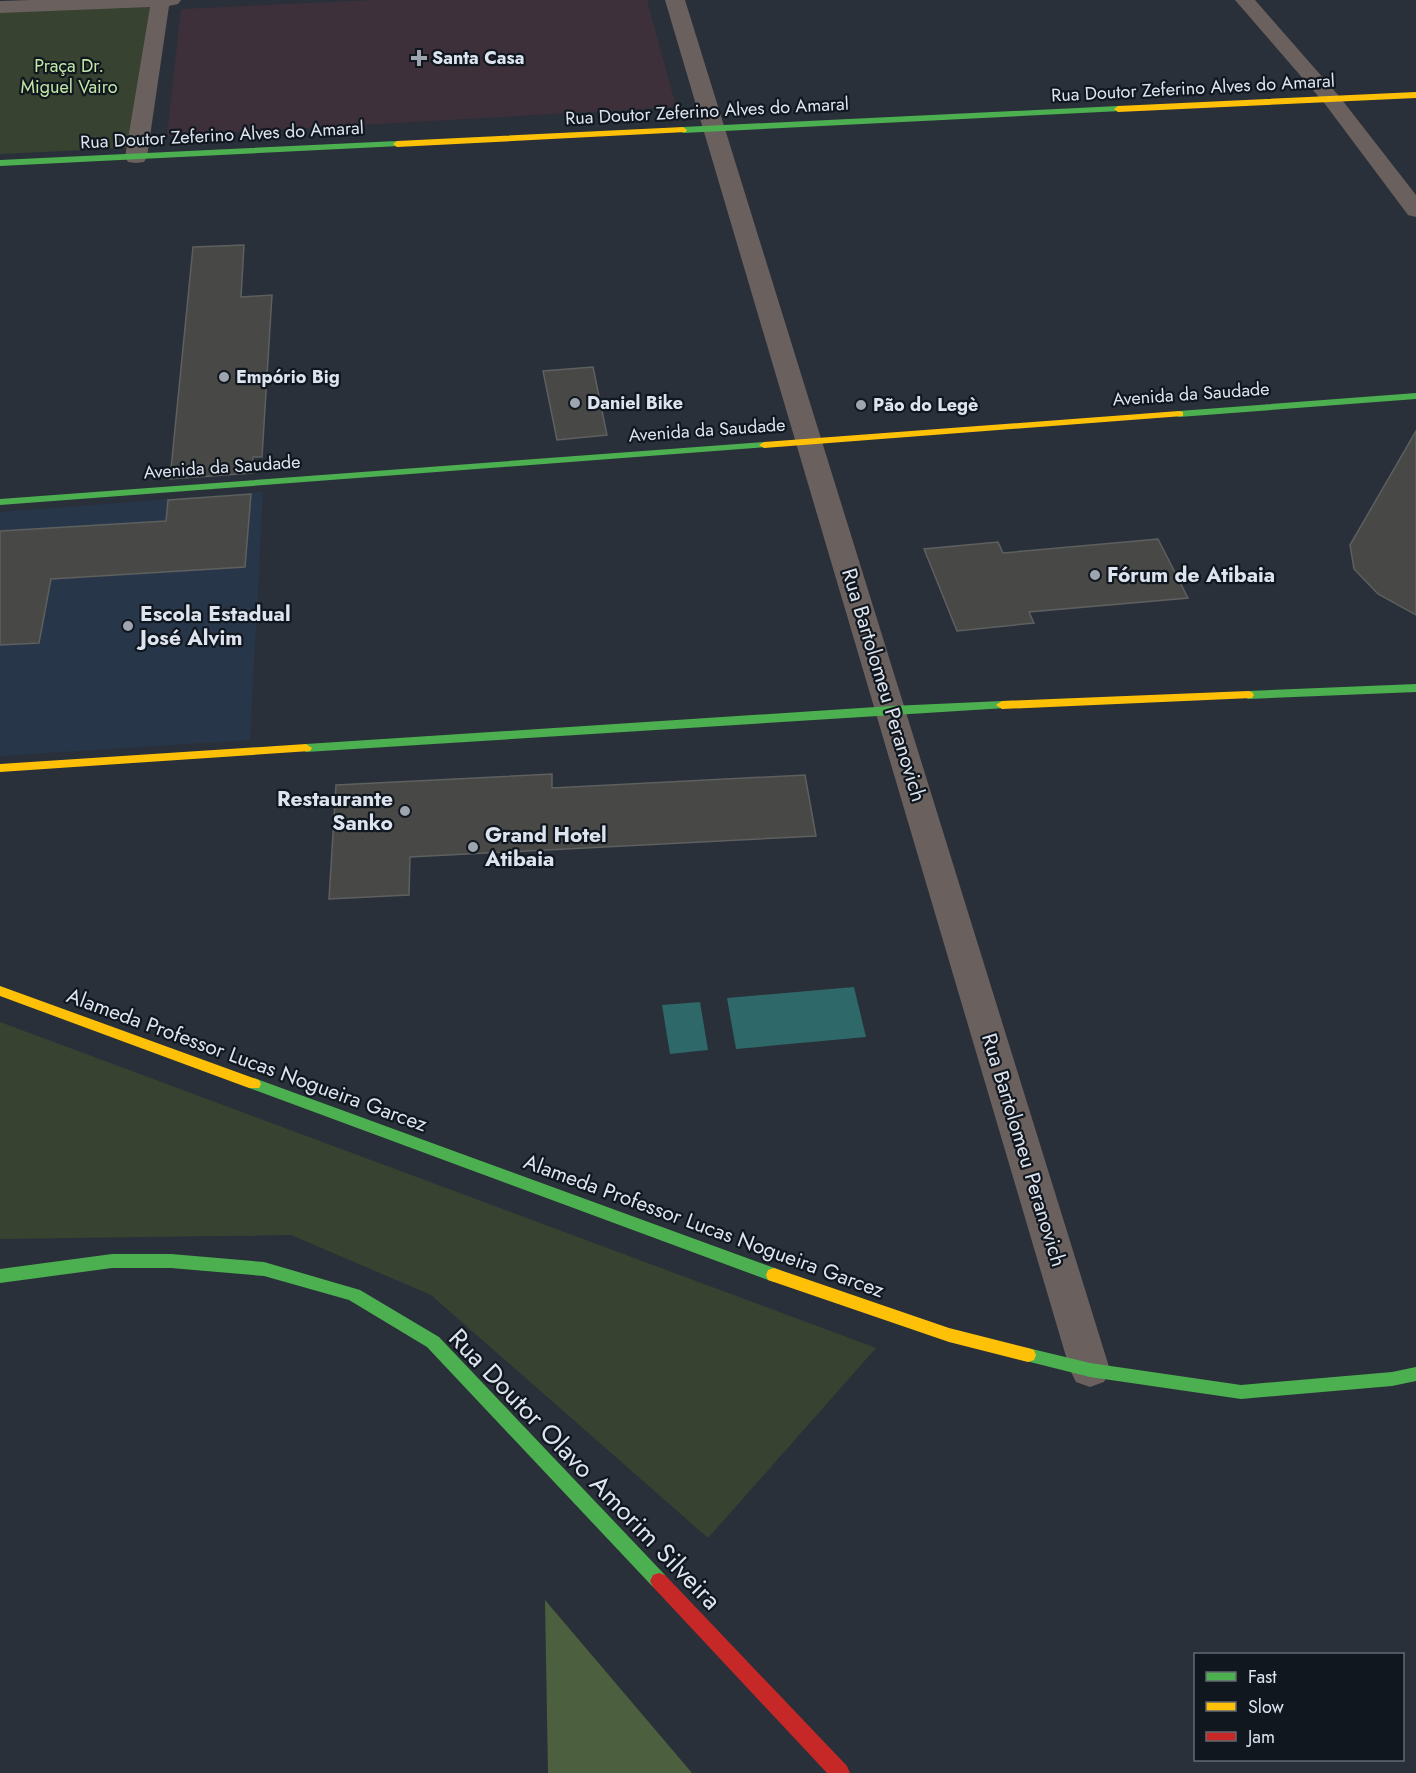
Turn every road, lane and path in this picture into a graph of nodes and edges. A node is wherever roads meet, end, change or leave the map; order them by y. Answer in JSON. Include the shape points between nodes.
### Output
{"nodes":[{"id":1,"x":160,"y":0,"type":"edge"},
{"id":2,"x":171,"y":0,"type":"edge"},
{"id":3,"x":675,"y":0,"type":"edge"},
{"id":4,"x":1245,"y":0,"type":"edge"},
{"id":5,"x":0,"y":7,"type":"edge"},
{"id":6,"x":1416,"y":96,"type":"edge"},
{"id":7,"x":1332,"y":99,"type":"junction"},
{"id":8,"x":716,"y":129,"type":"junction"},
{"id":9,"x":136,"y":157,"type":"junction"},
{"id":10,"x":0,"y":163,"type":"edge"},
{"id":11,"x":1416,"y":210,"type":"edge"},
{"id":12,"x":1416,"y":396,"type":"edge"},
{"id":13,"x":810,"y":441,"type":"junction"},
{"id":14,"x":0,"y":502,"type":"edge"},
{"id":15,"x":1416,"y":688,"type":"edge"},
{"id":16,"x":891,"y":710,"type":"junction"},
{"id":17,"x":0,"y":768,"type":"edge"},
{"id":18,"x":0,"y":991,"type":"edge"},
{"id":19,"x":0,"y":1276,"type":"edge"},
{"id":20,"x":1090,"y":1370,"type":"junction"},
{"id":21,"x":1416,"y":1374,"type":"edge"},
{"id":22,"x":840,"y":1773,"type":"edge"}],
"edges":[{"from":1,"to":2,"type":"street"},
{"from":1,"to":5,"type":"street"},
{"from":1,"to":9,"type":"street"},
{"from":3,"to":8,"type":"street","name":"Rua Bartolomeu Peranovich"},
{"from":4,"to":7,"type":"street"},
{"from":6,"to":7,"type":"street","name":"Rua Doutor Zeferino Alves do Amaral"},
{"from":7,"to":8,"type":"street","name":"Rua Doutor Zeferino Alves do Amaral"},
{"from":7,"to":11,"type":"street"},
{"from":8,"to":9,"type":"street","name":"Rua Doutor Zeferino Alves do Amaral"},
{"from":8,"to":13,"type":"street","name":"Rua Bartolomeu Peranovich"},
{"from":9,"to":10,"type":"street","name":"Rua Doutor Zeferino Alves do Amaral"},
{"from":12,"to":13,"type":"street","name":"Avenida da Saudade"},
{"from":13,"to":14,"type":"street","name":"Avenida da Saudade"},
{"from":13,"to":16,"type":"street","name":"Rua Bartolomeu Peranovich"},
{"from":15,"to":16,"type":"street"},
{"from":16,"to":17,"type":"street"},
{"from":16,"to":20,"type":"street","name":"Rua Bartolomeu Peranovich"},
{"from":18,"to":20,"type":"street","name":"Alameda Professor Lucas Nogueira Garcez","via":[[758,1270],[949,1335]]},
{"from":19,"to":22,"type":"street","name":"Rua Doutor Olavo Amorim Silveira","via":[[112,1262],[171,1261],[264,1269],[354,1295],[434,1342]]},
{"from":20,"to":21,"type":"street","name":"Alameda Professor Lucas Nogueira Garcez","via":[[1241,1392]]}]}
